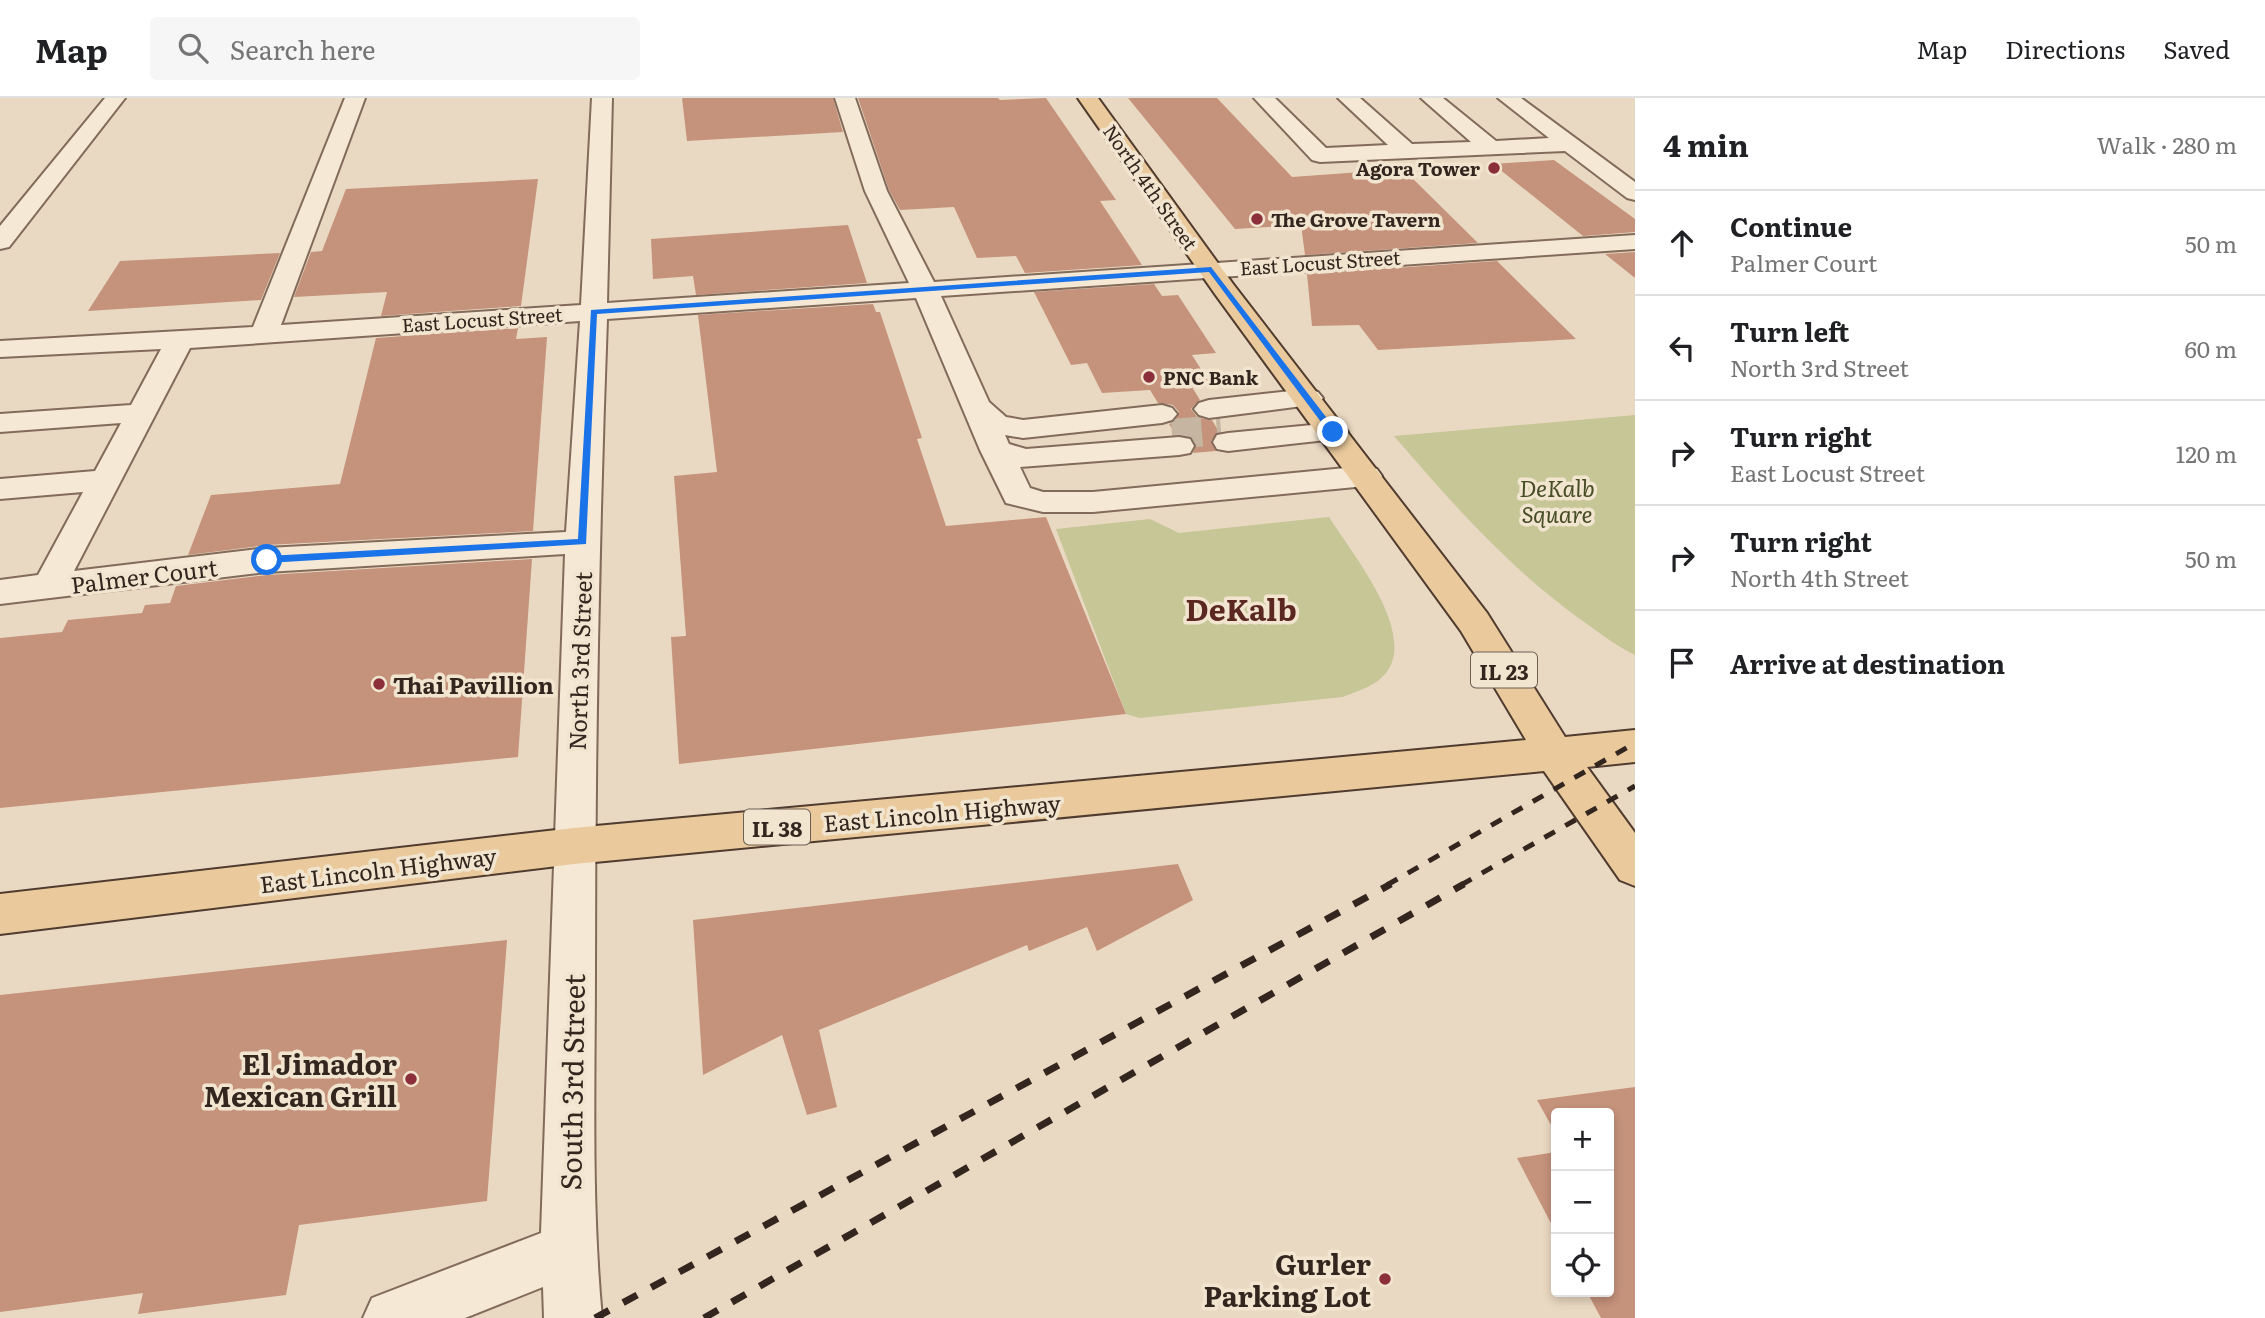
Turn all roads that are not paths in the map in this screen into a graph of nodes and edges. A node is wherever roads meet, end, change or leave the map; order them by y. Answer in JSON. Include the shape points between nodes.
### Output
{"nodes":[{"id":1,"x":115,"y":98,"type":"edge"},
{"id":2,"x":355,"y":98,"type":"edge"},
{"id":3,"x":601,"y":98,"type":"edge"},
{"id":4,"x":845,"y":98,"type":"edge"},
{"id":5,"x":1088,"y":98,"type":"edge"},
{"id":6,"x":1264,"y":98,"type":"edge"},
{"id":7,"x":1348,"y":98,"type":"edge"},
{"id":8,"x":1431,"y":98,"type":"edge"},
{"id":9,"x":1508,"y":98,"type":"edge"},
{"id":10,"x":1568,"y":144,"type":"junction"},
{"id":11,"x":1489,"y":146,"type":"junction"},
{"id":12,"x":1406,"y":150,"type":"junction"},
{"id":13,"x":1635,"y":193,"type":"edge"},
{"id":14,"x":0,"y":242,"type":"edge"},
{"id":15,"x":1635,"y":242,"type":"edge"},
{"id":16,"x":1211,"y":270,"type":"junction"},
{"id":17,"x":924,"y":288,"type":"junction"},
{"id":18,"x":594,"y":312,"type":"junction"},
{"id":19,"x":264,"y":334,"type":"junction"},
{"id":20,"x":180,"y":340,"type":"junction"},
{"id":21,"x":0,"y":349,"type":"edge"},
{"id":22,"x":141,"y":412,"type":"junction"},
{"id":23,"x":1320,"y":415,"type":"junction"},
{"id":24,"x":0,"y":424,"type":"edge"},
{"id":25,"x":986,"y":429,"type":"junction"},
{"id":26,"x":1366,"y":477,"type":"junction"},
{"id":27,"x":106,"y":480,"type":"junction"},
{"id":28,"x":0,"y":489,"type":"edge"},
{"id":29,"x":582,"y":542,"type":"junction"},
{"id":30,"x":48,"y":588,"type":"junction"},
{"id":31,"x":0,"y":592,"type":"edge"},
{"id":32,"x":1635,"y":746,"type":"edge"},
{"id":33,"x":1555,"y":754,"type":"junction"},
{"id":34,"x":574,"y":846,"type":"junction"},
{"id":35,"x":1635,"y":867,"type":"edge"},
{"id":36,"x":0,"y":915,"type":"edge"},
{"id":37,"x":568,"y":1250,"type":"junction"},
{"id":38,"x":392,"y":1318,"type":"edge"},
{"id":39,"x":573,"y":1318,"type":"edge"}],
"edges":[{"from":1,"to":14,"type":"street"},
{"from":2,"to":19,"type":"street"},
{"from":3,"to":18,"type":"street","name":"North 3rd Street"},
{"from":4,"to":17,"type":"street","via":[[876,191]]},
{"from":5,"to":16,"type":"main road","name":"North 4th Street","number":"IL 23"},
{"from":6,"to":12,"type":"street","via":[[1320,155]]},
{"from":7,"to":12,"type":"street"},
{"from":8,"to":11,"type":"street"},
{"from":9,"to":10,"type":"street"},
{"from":10,"to":11,"type":"street"},
{"from":10,"to":13,"type":"street"},
{"from":11,"to":12,"type":"street"},
{"from":15,"to":16,"type":"street","name":"East Locust Street"},
{"from":16,"to":17,"type":"street","name":"East Locust Street"},
{"from":16,"to":23,"type":"main road","name":"North 4th Street","number":"IL 23"},
{"from":17,"to":18,"type":"street","name":"East Locust Street"},
{"from":17,"to":25,"type":"street"},
{"from":18,"to":19,"type":"street","name":"East Locust Street"},
{"from":18,"to":29,"type":"street","name":"North 3rd Street"},
{"from":19,"to":20,"type":"street","name":"East Locust Street"},
{"from":20,"to":21,"type":"street","name":"East Locust Street"},
{"from":20,"to":22,"type":"street"},
{"from":22,"to":24,"type":"street"},
{"from":22,"to":27,"type":"street"},
{"from":23,"to":23,"type":"street","via":[[1218,425]]},
{"from":23,"to":26,"type":"main road","name":"North 4th Street","number":"IL 23"},
{"from":25,"to":25,"type":"street","via":[[1025,460],[1170,429],[1023,429],[996,424]]},
{"from":25,"to":26,"type":"street","via":[[1017,496],[1043,502],[1093,502]]},
{"from":26,"to":33,"type":"main road","number":"IL 23","via":[[1474,622]]},
{"from":27,"to":28,"type":"street"},
{"from":27,"to":30,"type":"street"},
{"from":29,"to":30,"type":"street","name":"Palmer Court","via":[[267,560]]},
{"from":29,"to":34,"type":"street","name":"North 3rd Street"},
{"from":30,"to":31,"type":"street","name":"Palmer Court"},
{"from":32,"to":33,"type":"main road","name":"East Lincoln Highway","number":"IL 38"},
{"from":33,"to":34,"type":"main road","name":"East Lincoln Highway","number":"IL 38"},
{"from":33,"to":35,"type":"main road","number":"IL 23"},
{"from":34,"to":36,"type":"main road","name":"East Lincoln Highway","number":"IL 38"},
{"from":34,"to":37,"type":"street","name":"South 3rd Street"},
{"from":37,"to":38,"type":"street"},
{"from":37,"to":39,"type":"street","name":"South 3rd Street"}]}
